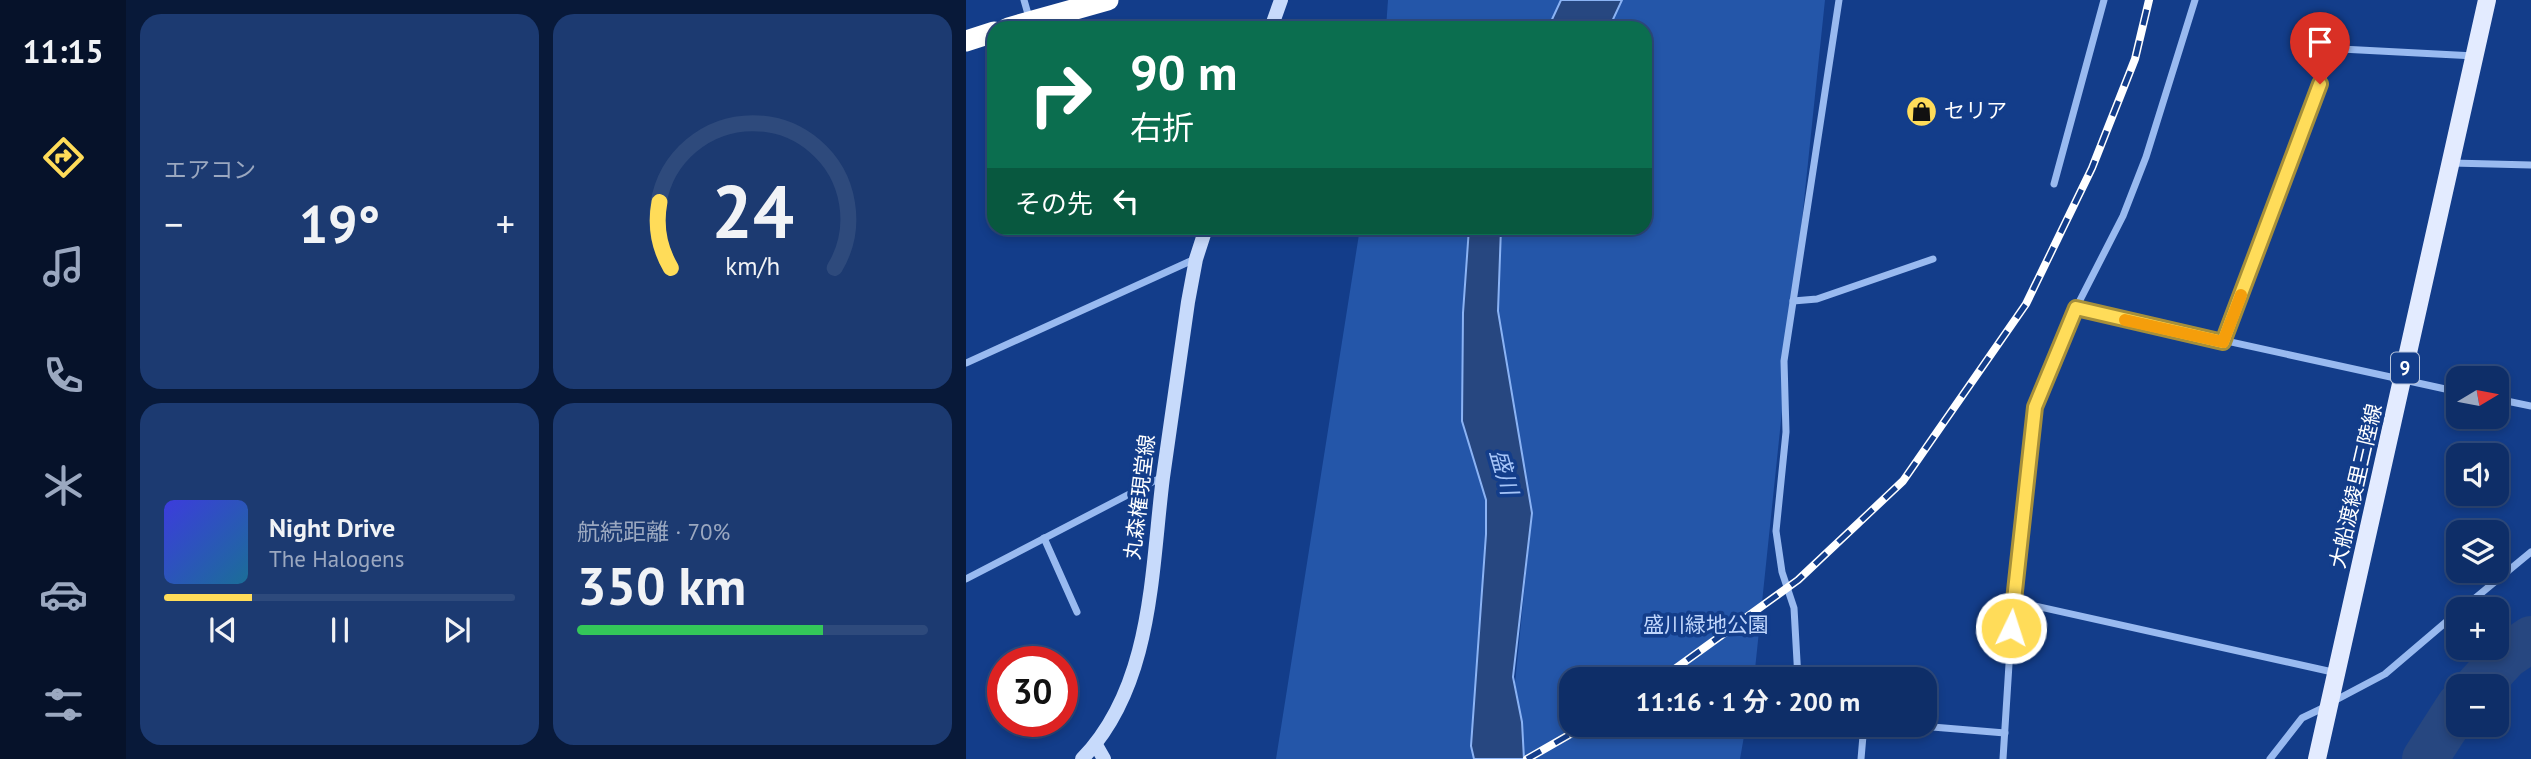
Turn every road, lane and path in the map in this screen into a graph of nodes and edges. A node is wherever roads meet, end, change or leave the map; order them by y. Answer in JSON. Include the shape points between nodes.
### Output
{"nodes":[{"id":1,"x":1024,"y":0,"type":"edge"},
{"id":2,"x":1108,"y":0,"type":"edge"},
{"id":3,"x":1281,"y":0,"type":"edge"},
{"id":4,"x":1839,"y":0,"type":"edge"},
{"id":5,"x":2104,"y":0,"type":"edge"},
{"id":6,"x":2195,"y":0,"type":"edge"},
{"id":7,"x":2487,"y":0,"type":"edge"},
{"id":8,"x":1030,"y":21,"type":"joint"},
{"id":9,"x":1274,"y":21,"type":"edge"},
{"id":10,"x":987,"y":34,"type":"edge"},
{"id":11,"x":966,"y":41,"type":"edge"},
{"id":12,"x":2475,"y":56,"type":"junction"},
{"id":13,"x":2451,"y":163,"type":"junction"},
{"id":14,"x":2531,"y":165,"type":"edge"},
{"id":15,"x":2054,"y":184,"type":"dead end"},
{"id":16,"x":1204,"y":235,"type":"edge"},
{"id":17,"x":1196,"y":259,"type":"junction"},
{"id":18,"x":1933,"y":259,"type":"dead end"},
{"id":19,"x":1793,"y":301,"type":"junction"},
{"id":20,"x":2076,"y":308,"type":"junction"},
{"id":21,"x":2223,"y":342,"type":"junction"},
{"id":22,"x":966,"y":363,"type":"edge"},
{"id":23,"x":2403,"y":381,"type":"junction"},
{"id":24,"x":2446,"y":389,"type":"edge"},
{"id":25,"x":2510,"y":402,"type":"edge"},
{"id":26,"x":2531,"y":406,"type":"edge"},
{"id":27,"x":1164,"y":476,"type":"junction"},
{"id":28,"x":1044,"y":538,"type":"junction"},
{"id":29,"x":2531,"y":552,"type":"edge"},
{"id":30,"x":966,"y":579,"type":"edge"},
{"id":31,"x":2476,"y":597,"type":"edge"},
{"id":32,"x":2013,"y":601,"type":"junction"},
{"id":33,"x":1077,"y":612,"type":"dead end"},
{"id":34,"x":2446,"y":622,"type":"edge"},
{"id":35,"x":1797,"y":667,"type":"edge"},
{"id":36,"x":2337,"y":673,"type":"junction"},
{"id":37,"x":2330,"y":704,"type":"junction"},
{"id":38,"x":1937,"y":727,"type":"edge"},
{"id":39,"x":2005,"y":733,"type":"junction"},
{"id":40,"x":1863,"y":737,"type":"edge"},
{"id":41,"x":1096,"y":744,"type":"junction"},
{"id":42,"x":1082,"y":759,"type":"edge"},
{"id":43,"x":1104,"y":759,"type":"edge"},
{"id":44,"x":1861,"y":759,"type":"edge"},
{"id":45,"x":2003,"y":759,"type":"edge"},
{"id":46,"x":2270,"y":759,"type":"edge"},
{"id":47,"x":2317,"y":759,"type":"edge"}],
"edges":[{"from":1,"to":8,"type":"street"},
{"from":2,"to":8,"type":"highway"},
{"from":3,"to":9,"type":"main road"},
{"from":4,"to":19,"type":"street"},
{"from":5,"to":15,"type":"street"},
{"from":6,"to":20,"type":"street","via":[[2142,169]]},
{"from":7,"to":12,"type":"main road","name":"大船渡綾里三陸線","number":"9"},
{"from":10,"to":11,"type":"highway"},
{"from":12,"to":13,"type":"main road","name":"大船渡綾里三陸線","number":"9"},
{"from":12,"to":21,"type":"street","via":[[2341,49],[2328,65]]},
{"from":13,"to":14,"type":"street"},
{"from":13,"to":23,"type":"main road","name":"大船渡綾里三陸線","number":"9"},
{"from":16,"to":17,"type":"main road","name":"丸森権現堂線"},
{"from":17,"to":22,"type":"street"},
{"from":17,"to":27,"type":"main road","name":"丸森権現堂線"},
{"from":18,"to":19,"type":"street","via":[[1817,299]]},
{"from":19,"to":35,"type":"street","via":[[1784,361],[1786,432],[1776,531],[1794,608]]},
{"from":20,"to":21,"type":"street"},
{"from":20,"to":32,"type":"street","via":[[2035,407]]},
{"from":21,"to":23,"type":"street"},
{"from":23,"to":24,"type":"street"},
{"from":23,"to":36,"type":"main road","name":"大船渡綾里三陸線","number":"9"},
{"from":25,"to":26,"type":"street"},
{"from":27,"to":28,"type":"street"},
{"from":27,"to":41,"type":"main road","name":"丸森権現堂線","via":[[1146,626],[1113,719]]},
{"from":28,"to":30,"type":"street"},
{"from":28,"to":33,"type":"street"},
{"from":29,"to":31,"type":"street"},
{"from":32,"to":36,"type":"street"},
{"from":32,"to":39,"type":"street"},
{"from":34,"to":37,"type":"street","via":[[2385,674]]},
{"from":36,"to":37,"type":"main road","name":"大船渡綾里三陸線","number":"9"},
{"from":37,"to":46,"type":"street","via":[[2302,718]]},
{"from":37,"to":47,"type":"main road","name":"大船渡綾里三陸線","number":"9"},
{"from":38,"to":39,"type":"street"},
{"from":39,"to":45,"type":"street"},
{"from":40,"to":44,"type":"street"},
{"from":41,"to":42,"type":"main road","name":"丸森権現堂線"},
{"from":41,"to":43,"type":"main road"}]}
